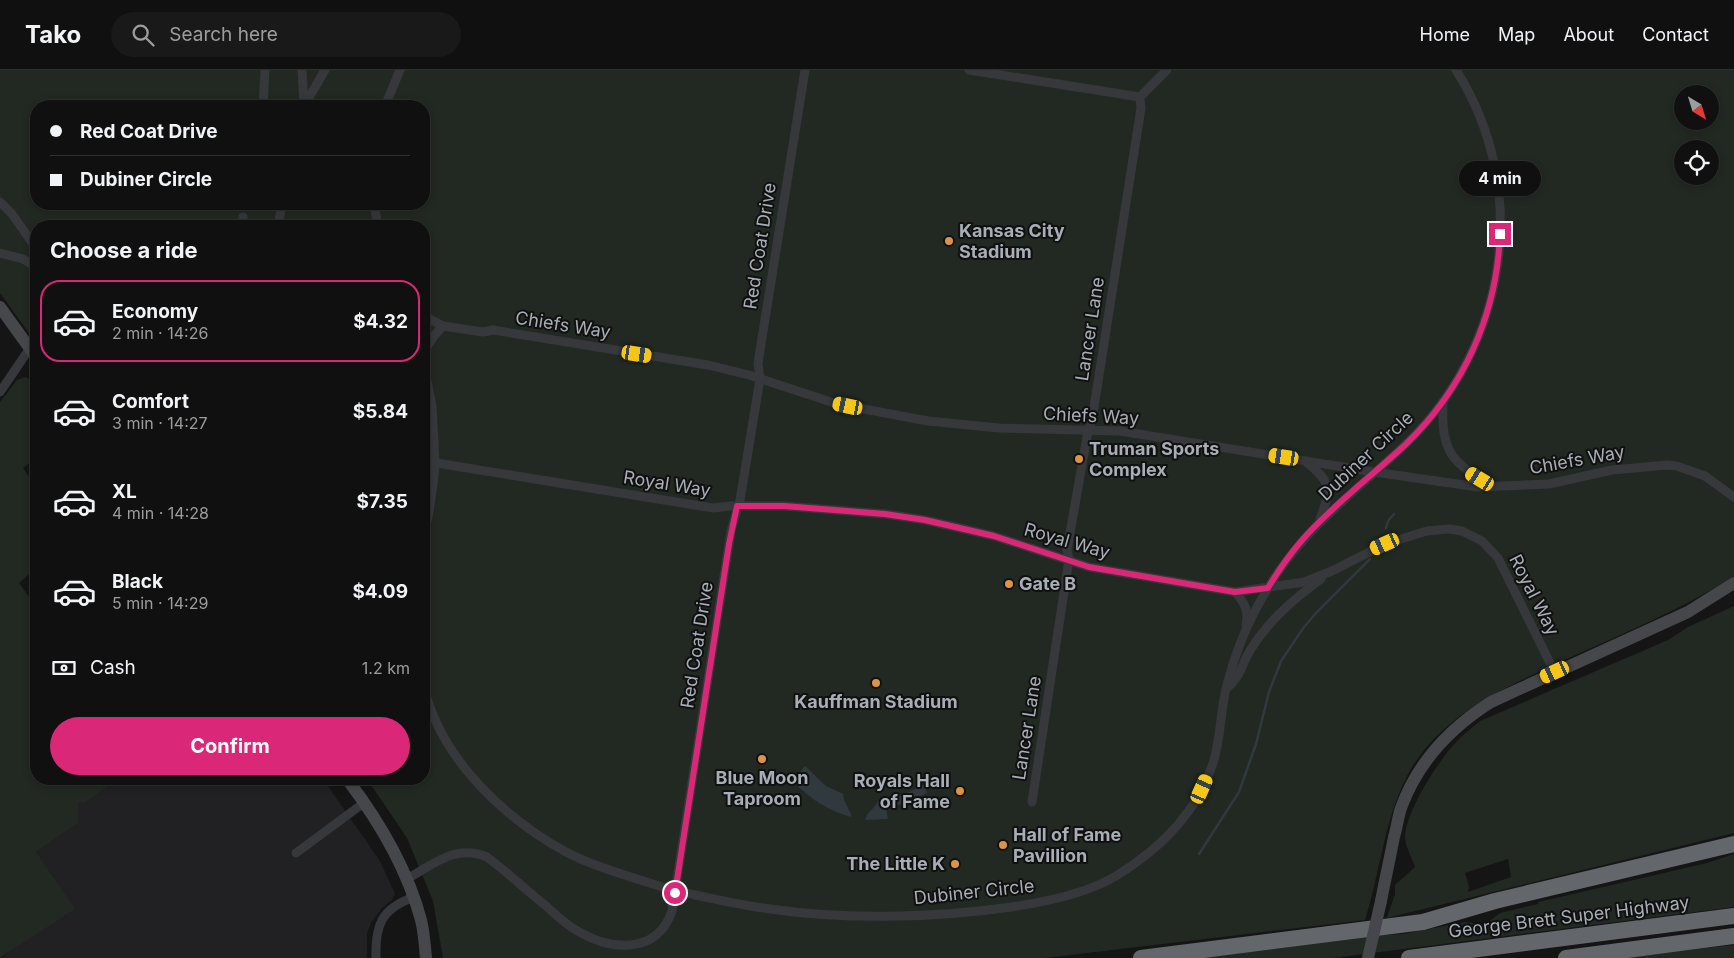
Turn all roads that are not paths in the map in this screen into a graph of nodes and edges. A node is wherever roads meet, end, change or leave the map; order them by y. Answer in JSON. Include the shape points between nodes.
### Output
{"nodes":[{"id":1,"x":265,"y":70,"type":"edge"},
{"id":2,"x":302,"y":70,"type":"edge"},
{"id":3,"x":325,"y":70,"type":"edge"},
{"id":4,"x":400,"y":70,"type":"edge"},
{"id":5,"x":805,"y":70,"type":"edge"},
{"id":6,"x":970,"y":70,"type":"edge"},
{"id":7,"x":1168,"y":70,"type":"edge"},
{"id":8,"x":1456,"y":70,"type":"edge"},
{"id":9,"x":1140,"y":97,"type":"junction"},
{"id":10,"x":263,"y":100,"type":"edge"},
{"id":11,"x":304,"y":100,"type":"edge"},
{"id":12,"x":308,"y":100,"type":"edge"},
{"id":13,"x":388,"y":100,"type":"edge"},
{"id":14,"x":0,"y":202,"type":"edge"},
{"id":15,"x":30,"y":240,"type":"edge"},
{"id":16,"x":0,"y":253,"type":"edge"},
{"id":17,"x":30,"y":263,"type":"edge"},
{"id":18,"x":0,"y":307,"type":"edge"},
{"id":19,"x":430,"y":319,"type":"edge"},
{"id":20,"x":444,"y":326,"type":"junction"},
{"id":21,"x":430,"y":342,"type":"edge"},
{"id":22,"x":30,"y":349,"type":"edge"},
{"id":23,"x":30,"y":357,"type":"edge"},
{"id":24,"x":760,"y":379,"type":"junction"},
{"id":25,"x":0,"y":392,"type":"edge"},
{"id":26,"x":430,"y":396,"type":"edge"},
{"id":27,"x":1443,"y":402,"type":"junction"},
{"id":28,"x":1088,"y":431,"type":"junction"},
{"id":29,"x":1304,"y":461,"type":"junction"},
{"id":30,"x":430,"y":462,"type":"edge"},
{"id":31,"x":1374,"y":472,"type":"junction"},
{"id":32,"x":1494,"y":487,"type":"junction"},
{"id":33,"x":1734,"y":497,"type":"edge"},
{"id":34,"x":430,"y":498,"type":"edge"},
{"id":35,"x":737,"y":506,"type":"junction"},
{"id":36,"x":1319,"y":522,"type":"junction"},
{"id":37,"x":1069,"y":559,"type":"junction"},
{"id":38,"x":1332,"y":571,"type":"junction"},
{"id":39,"x":1734,"y":583,"type":"edge"},
{"id":40,"x":1268,"y":588,"type":"junction"},
{"id":41,"x":1235,"y":592,"type":"junction"},
{"id":42,"x":1244,"y":636,"type":"junction"},
{"id":43,"x":1555,"y":672,"type":"junction"},
{"id":44,"x":1226,"y":689,"type":"junction"},
{"id":45,"x":430,"y":705,"type":"edge"},
{"id":46,"x":352,"y":785,"type":"edge"},
{"id":47,"x":365,"y":802,"type":"junction"},
{"id":48,"x":1032,"y":802,"type":"dead end"},
{"id":49,"x":1734,"y":844,"type":"edge"},
{"id":50,"x":296,"y":853,"type":"dead end"},
{"id":51,"x":407,"y":879,"type":"junction"},
{"id":52,"x":414,"y":897,"type":"junction"},
{"id":53,"x":1734,"y":916,"type":"edge"},
{"id":54,"x":1734,"y":936,"type":"edge"},
{"id":55,"x":376,"y":958,"type":"edge"},
{"id":56,"x":426,"y":958,"type":"edge"},
{"id":57,"x":1141,"y":958,"type":"edge"},
{"id":58,"x":1368,"y":958,"type":"edge"},
{"id":59,"x":1409,"y":958,"type":"edge"},
{"id":60,"x":1566,"y":958,"type":"edge"}],
"edges":[{"from":1,"to":10,"type":"street"},
{"from":2,"to":11,"type":"street"},
{"from":3,"to":12,"type":"street"},
{"from":4,"to":13,"type":"street"},
{"from":5,"to":24,"type":"street","name":"Red Coat Drive","via":[[758,362]]},
{"from":6,"to":9,"type":"street"},
{"from":7,"to":9,"type":"street"},
{"from":8,"to":27,"type":"street","name":"Dubiner Circle","via":[[1472,99],[1490,150],[1497,181],[1500,236],[1497,279],[1483,327]]},
{"from":9,"to":28,"type":"street","name":"Lancer Lane","via":[[1141,108]]},
{"from":14,"to":15,"type":"street"},
{"from":16,"to":17,"type":"street"},
{"from":18,"to":22,"type":"main road"},
{"from":19,"to":20,"type":"street","name":"Chiefs Way"},
{"from":20,"to":21,"type":"street"},
{"from":20,"to":24,"type":"street","name":"Chiefs Way","via":[[483,332],[493,330],[708,365]]},
{"from":23,"to":25,"type":"street"},
{"from":24,"to":28,"type":"street","name":"Chiefs Way","via":[[837,404],[928,421],[999,428]]},
{"from":24,"to":35,"type":"street","name":"Red Coat Drive"},
{"from":26,"to":34,"type":"street","bridge":true,"via":[[435,464]]},
{"from":27,"to":31,"type":"street","name":"Dubiner Circle"},
{"from":27,"to":32,"type":"street","via":[[1443,435],[1449,450],[1466,471]]},
{"from":28,"to":29,"type":"street","name":"Chiefs Way","via":[[1120,431]]},
{"from":28,"to":37,"type":"street","name":"Lancer Lane","via":[[1067,550]]},
{"from":29,"to":31,"type":"street","name":"Chiefs Way"},
{"from":29,"to":36,"type":"street","via":[[1322,476],[1326,486],[1328,497]]},
{"from":30,"to":35,"type":"street","name":"Royal Way","via":[[713,508]]},
{"from":31,"to":32,"type":"street","name":"Chiefs Way"},
{"from":31,"to":36,"type":"street","name":"Dubiner Circle"},
{"from":32,"to":33,"type":"street","name":"Chiefs Way","via":[[1549,484],[1612,470],[1667,464],[1705,476]]},
{"from":35,"to":37,"type":"street","name":"Royal Way","via":[[784,506],[925,520],[994,536]]},
{"from":35,"to":51,"type":"street","name":"Red Coat Drive","via":[[672,911],[662,930],[647,942],[633,945],[619,945],[590,937],[567,924],[486,857],[472,852],[453,854]]},
{"from":36,"to":40,"type":"street","name":"Dubiner Circle","via":[[1303,538]]},
{"from":37,"to":41,"type":"street","name":"Royal Way","via":[[1089,567]]},
{"from":37,"to":48,"type":"street","name":"Lancer Lane"},
{"from":38,"to":40,"type":"street","name":"Royal Way","via":[[1304,582]]},
{"from":38,"to":43,"type":"street","name":"Royal Way","via":[[1385,544],[1426,531],[1449,529],[1472,535],[1491,548],[1498,558]]},
{"from":38,"to":44,"type":"street","via":[[1272,621],[1250,650],[1236,681]]},
{"from":39,"to":43,"type":"main road","via":[[1688,612]]},
{"from":40,"to":41,"type":"street","name":"Royal Way"},
{"from":40,"to":42,"type":"street","name":"Dubiner Circle"},
{"from":41,"to":42,"type":"street","via":[[1247,609]]},
{"from":42,"to":44,"type":"street","name":"Dubiner Circle"},
{"from":43,"to":58,"type":"main road","bridge":true,"via":[[1476,711],[1446,736],[1419,770],[1401,809]]},
{"from":44,"to":45,"type":"street","name":"Dubiner Circle","bridge":true,"via":[[1218,747],[1202,789],[1187,814],[1165,840],[1141,860],[1092,887],[1026,904],[916,915],[837,915],[738,904],[659,886],[572,855],[545,839],[486,792],[453,752]]},
{"from":46,"to":47,"type":"main road"},
{"from":47,"to":50,"type":"street"},
{"from":47,"to":51,"type":"main road"},
{"from":49,"to":57,"type":"highway","via":[[1423,922]]},
{"from":51,"to":52,"type":"main road"},
{"from":52,"to":55,"type":"street","via":[[392,909],[380,922],[375,936]]},
{"from":52,"to":56,"type":"main road"},
{"from":53,"to":59,"type":"highway","name":"George Brett Super Highway"},
{"from":54,"to":60,"type":"highway"}]}
